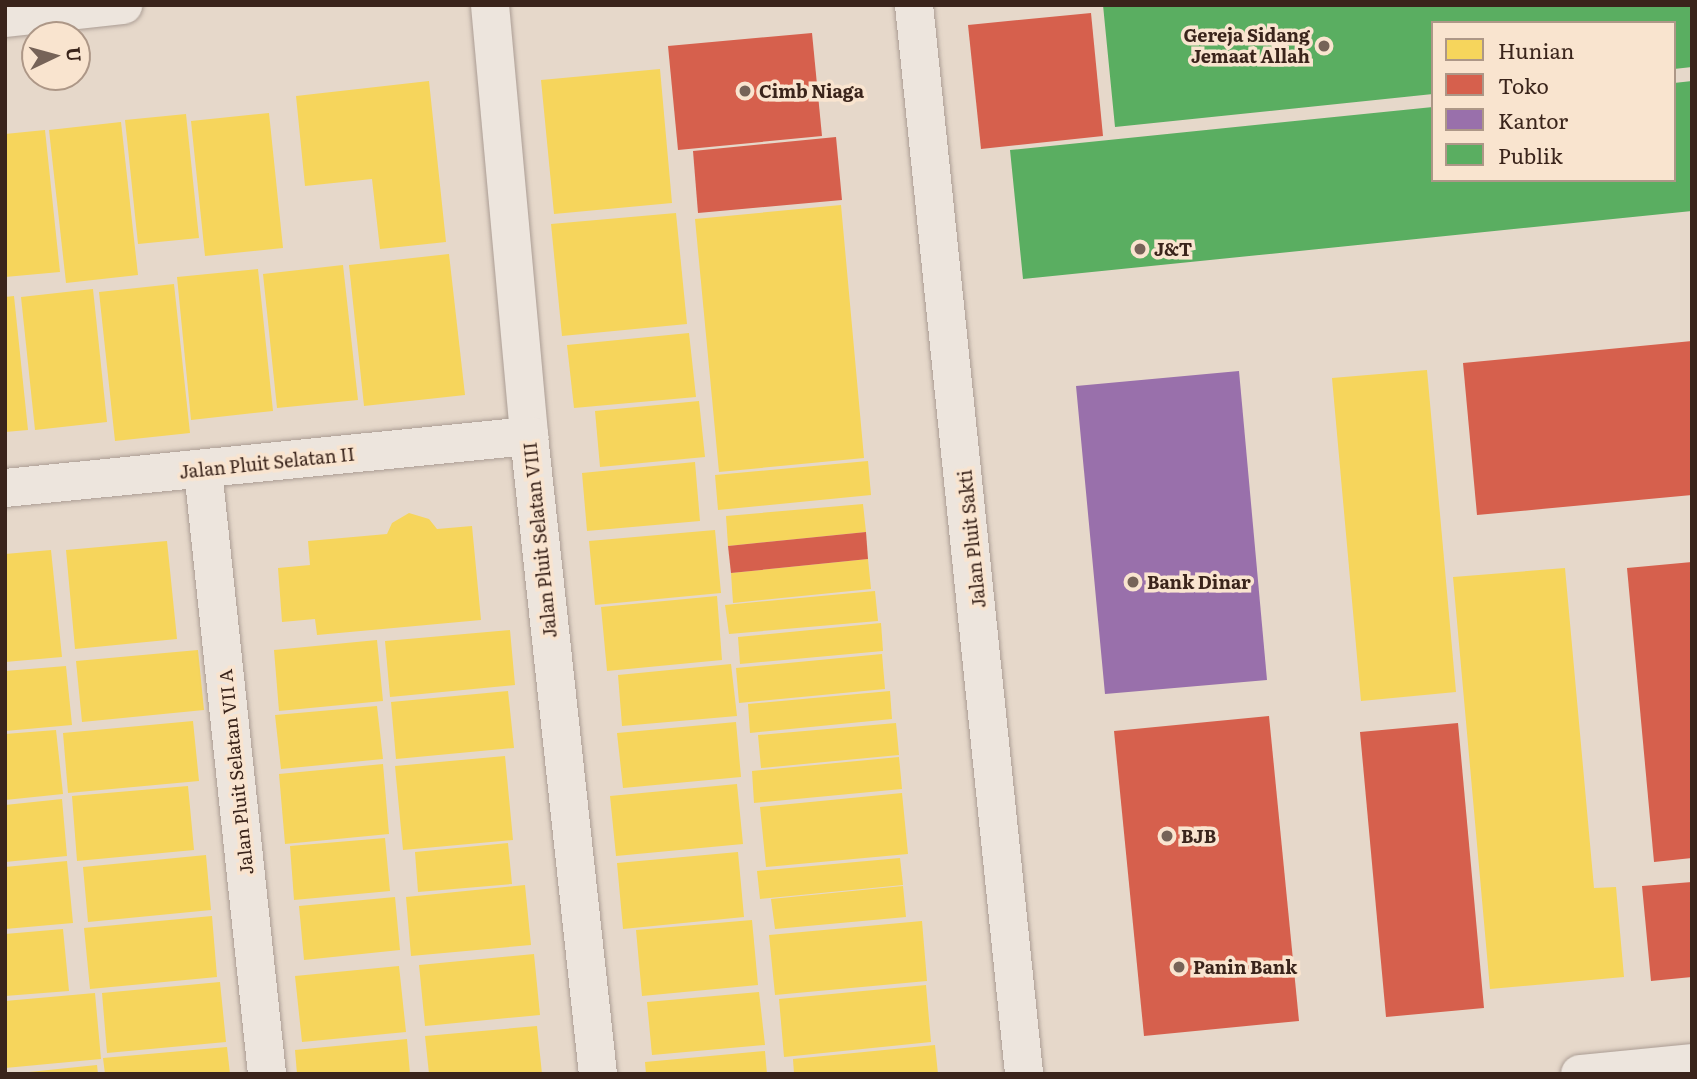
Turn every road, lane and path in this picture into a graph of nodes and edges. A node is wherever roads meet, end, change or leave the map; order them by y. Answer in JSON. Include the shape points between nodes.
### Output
{"nodes":[{"id":1,"x":123,"y":5,"type":"edge"},
{"id":2,"x":490,"y":5,"type":"edge"},
{"id":3,"x":914,"y":5,"type":"edge"},
{"id":4,"x":5,"y":18,"type":"edge"},
{"id":5,"x":529,"y":436,"type":"junction"},
{"id":6,"x":203,"y":470,"type":"junction"},
{"id":7,"x":5,"y":488,"type":"edge"},
{"id":8,"x":1692,"y":1063,"type":"edge"},
{"id":9,"x":267,"y":1074,"type":"edge"},
{"id":10,"x":598,"y":1074,"type":"edge"},
{"id":11,"x":1024,"y":1074,"type":"edge"},
{"id":12,"x":1580,"y":1074,"type":"edge"}],
"edges":[{"from":1,"to":4,"type":"street"},
{"from":2,"to":5,"type":"street","name":"Jalan Pluit Selatan VIII"},
{"from":3,"to":11,"type":"street","name":"Jalan Pluit Sakti"},
{"from":5,"to":6,"type":"street","name":"Jalan Pluit Selatan II"},
{"from":5,"to":10,"type":"street","name":"Jalan Pluit Selatan VIII"},
{"from":6,"to":7,"type":"street","name":"Jalan Pluit Selatan II"},
{"from":6,"to":9,"type":"street","name":"Jalan Pluit Selatan VII A"},
{"from":8,"to":12,"type":"street"}]}
